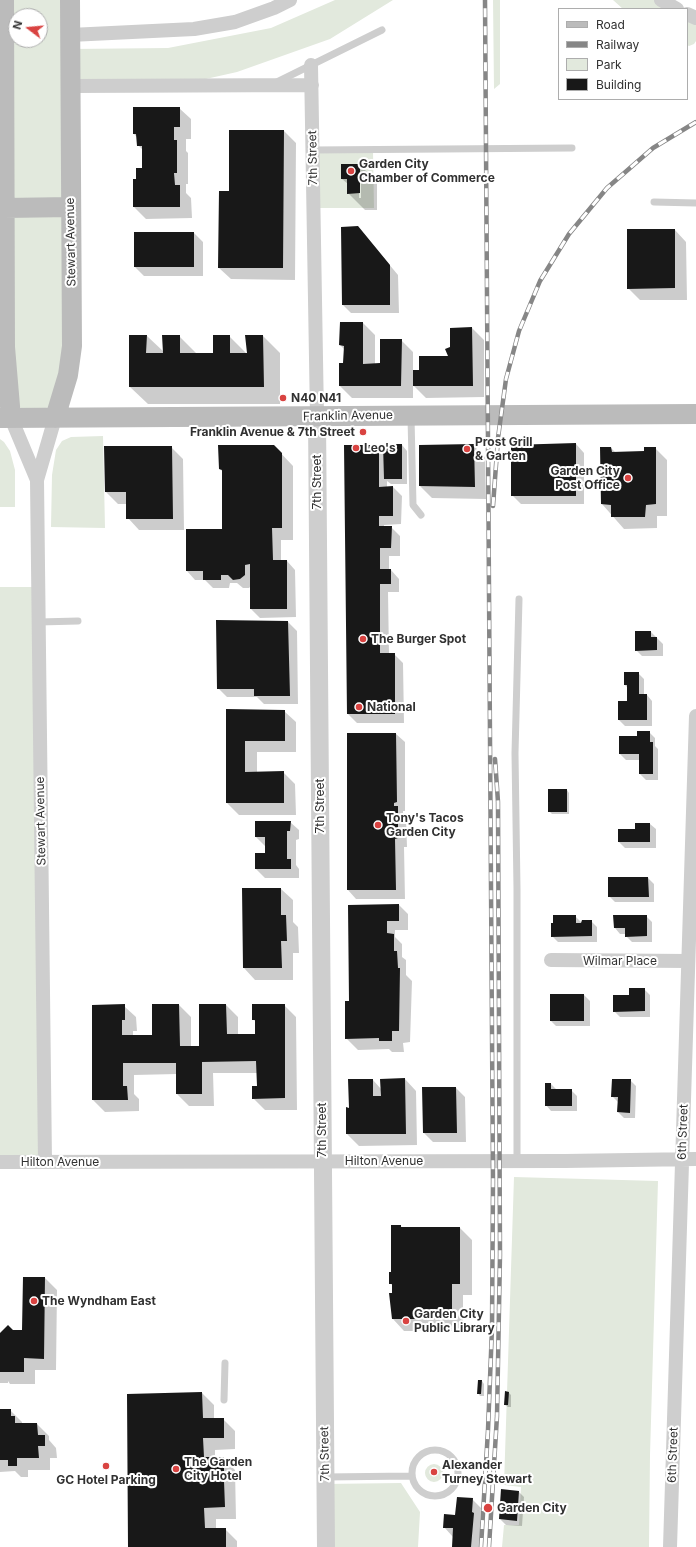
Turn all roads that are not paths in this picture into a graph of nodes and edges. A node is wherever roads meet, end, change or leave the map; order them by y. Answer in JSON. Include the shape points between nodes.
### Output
{"nodes":[{"id":1,"x":4,"y":0,"type":"edge"},
{"id":2,"x":70,"y":0,"type":"edge"},
{"id":3,"x":290,"y":0,"type":"edge"},
{"id":4,"x":661,"y":0,"type":"edge"},
{"id":5,"x":674,"y":6,"type":"edge"},
{"id":6,"x":382,"y":30,"type":"dead end"},
{"id":7,"x":70,"y":35,"type":"junction"},
{"id":8,"x":311,"y":65,"type":"junction"},
{"id":9,"x":312,"y":85,"type":"junction"},
{"id":10,"x":70,"y":86,"type":"junction"},
{"id":11,"x":270,"y":86,"type":"junction"},
{"id":12,"x":572,"y":148,"type":"dead end"},
{"id":13,"x":313,"y":150,"type":"junction"},
{"id":14,"x":654,"y":202,"type":"dead end"},
{"id":15,"x":696,"y":203,"type":"edge"},
{"id":16,"x":71,"y":207,"type":"junction"},
{"id":17,"x":5,"y":208,"type":"junction"},
{"id":18,"x":3,"y":325,"type":"edge"},
{"id":19,"x":696,"y":414,"type":"edge"},
{"id":20,"x":411,"y":415,"type":"junction"},
{"id":21,"x":317,"y":416,"type":"junction"},
{"id":22,"x":5,"y":418,"type":"edge"},
{"id":23,"x":55,"y":418,"type":"junction"},
{"id":24,"x":38,"y":480,"type":"junction"},
{"id":25,"x":421,"y":515,"type":"dead end"},
{"id":26,"x":519,"y":599,"type":"dead end"},
{"id":27,"x":78,"y":621,"type":"dead end"},
{"id":28,"x":39,"y":622,"type":"junction"},
{"id":29,"x":696,"y":716,"type":"edge"},
{"id":30,"x":551,"y":960,"type":"dead end"},
{"id":31,"x":688,"y":961,"type":"junction"},
{"id":32,"x":689,"y":1159,"type":"edge"},
{"id":33,"x":323,"y":1161,"type":"junction"},
{"id":34,"x":518,"y":1161,"type":"junction"},
{"id":35,"x":0,"y":1162,"type":"edge"},
{"id":36,"x":45,"y":1162,"type":"junction"},
{"id":37,"x":225,"y":1363,"type":"dead end"},
{"id":38,"x":224,"y":1400,"type":"dead end"},
{"id":39,"x":411,"y":1476,"type":"junction"},
{"id":40,"x":325,"y":1477,"type":"junction"},
{"id":41,"x":326,"y":1547,"type":"edge"},
{"id":42,"x":670,"y":1547,"type":"edge"}],
"edges":[{"from":1,"to":17,"type":"main road","name":"Stewart Avenue"},
{"from":2,"to":7,"type":"main road","name":"Stewart Avenue"},
{"from":3,"to":7,"type":"street","via":[[235,22],[194,29]]},
{"from":4,"to":5,"type":"street"},
{"from":6,"to":8,"type":"lane"},
{"from":7,"to":10,"type":"main road","name":"Stewart Avenue"},
{"from":8,"to":9,"type":"street","name":"7th Street"},
{"from":8,"to":11,"type":"lane"},
{"from":9,"to":11,"type":"street"},
{"from":9,"to":13,"type":"street","name":"7th Street"},
{"from":10,"to":11,"type":"street"},
{"from":10,"to":16,"type":"main road","name":"Stewart Avenue"},
{"from":12,"to":13,"type":"lane"},
{"from":13,"to":21,"type":"street","name":"7th Street"},
{"from":14,"to":15,"type":"lane"},
{"from":16,"to":17,"type":"main road"},
{"from":16,"to":23,"type":"main road","name":"Stewart Avenue","via":[[72,346],[68,375]]},
{"from":17,"to":18,"type":"main road","name":"Stewart Avenue"},
{"from":18,"to":22,"type":"main road","name":"Stewart Avenue"},
{"from":19,"to":20,"type":"main road","name":"Franklin Avenue"},
{"from":20,"to":21,"type":"main road","name":"Franklin Avenue"},
{"from":20,"to":25,"type":"lane","via":[[413,505]]},
{"from":21,"to":23,"type":"main road","name":"Franklin Avenue"},
{"from":21,"to":33,"type":"street","name":"7th Street"},
{"from":22,"to":23,"type":"main road","name":"Franklin Avenue"},
{"from":22,"to":24,"type":"street","name":"Stewart Avenue"},
{"from":23,"to":24,"type":"street","name":"Stewart Avenue"},
{"from":24,"to":28,"type":"street","name":"Stewart Avenue"},
{"from":26,"to":34,"type":"lane","via":[[515,753]]},
{"from":27,"to":28,"type":"lane"},
{"from":28,"to":36,"type":"street","name":"Stewart Avenue"},
{"from":29,"to":31,"type":"street","name":"6th Street"},
{"from":30,"to":31,"type":"street","name":"Wilmar Place"},
{"from":31,"to":32,"type":"street","name":"6th Street"},
{"from":32,"to":34,"type":"street","name":"Hilton Avenue"},
{"from":32,"to":42,"type":"street","name":"6th Street"},
{"from":33,"to":34,"type":"street","name":"Hilton Avenue"},
{"from":33,"to":36,"type":"street","name":"Hilton Avenue"},
{"from":33,"to":40,"type":"street","name":"7th Street"},
{"from":35,"to":36,"type":"street","name":"Hilton Avenue"},
{"from":37,"to":38,"type":"lane"},
{"from":39,"to":39,"type":"lane","via":[[417,1490],[434,1497],[446,1494],[452,1489],[458,1475],[454,1460],[442,1451],[434,1450],[420,1455],[415,1461]]},
{"from":39,"to":40,"type":"lane"},
{"from":40,"to":41,"type":"street","name":"7th Street"}]}
